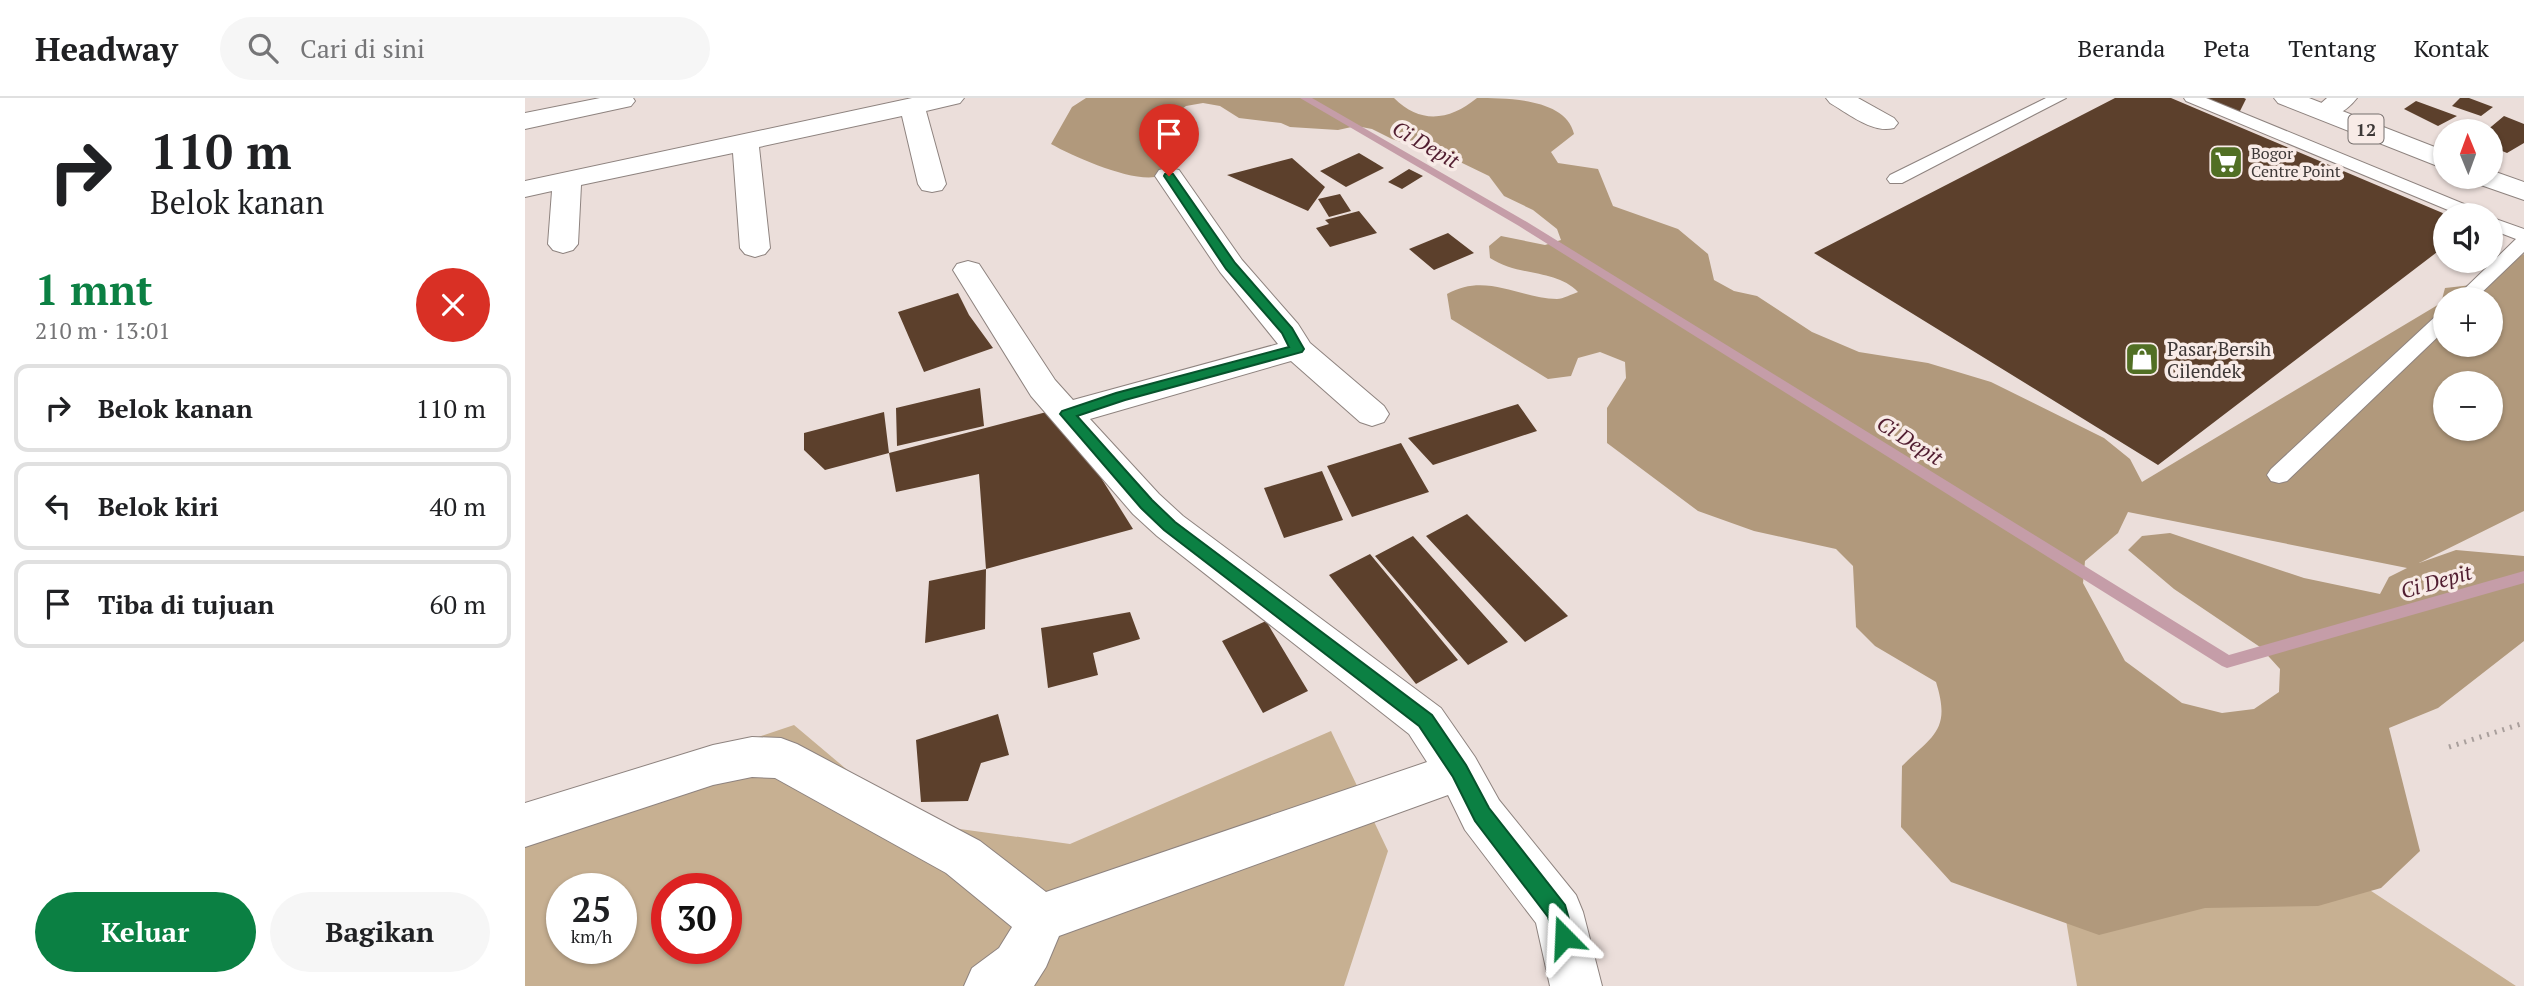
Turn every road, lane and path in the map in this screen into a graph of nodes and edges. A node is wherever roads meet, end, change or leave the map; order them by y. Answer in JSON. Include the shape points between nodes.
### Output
{"nodes":[{"id":1,"x":951,"y":98,"type":"edge"},
{"id":2,"x":1839,"y":98,"type":"edge"},
{"id":3,"x":2058,"y":98,"type":"edge"},
{"id":4,"x":2192,"y":98,"type":"edge"},
{"id":5,"x":2287,"y":98,"type":"edge"},
{"id":6,"x":622,"y":101,"type":"dead end"},
{"id":7,"x":2334,"y":105,"type":"edge"},
{"id":8,"x":912,"y":106,"type":"junction"},
{"id":9,"x":525,"y":121,"type":"edge"},
{"id":10,"x":1885,"y":123,"type":"dead end"},
{"id":11,"x":745,"y":142,"type":"junction"},
{"id":12,"x":2433,"y":155,"type":"edge"},
{"id":13,"x":1169,"y":176,"type":"dead end"},
{"id":14,"x":1896,"y":179,"type":"dead end"},
{"id":15,"x":567,"y":180,"type":"junction"},
{"id":16,"x":932,"y":184,"type":"dead end"},
{"id":17,"x":2503,"y":184,"type":"edge"},
{"id":18,"x":525,"y":189,"type":"edge"},
{"id":19,"x":2524,"y":192,"type":"edge"},
{"id":20,"x":2446,"y":203,"type":"edge"},
{"id":21,"x":2503,"y":227,"type":"edge"},
{"id":22,"x":2524,"y":236,"type":"edge"},
{"id":23,"x":2524,"y":242,"type":"edge"},
{"id":24,"x":563,"y":244,"type":"dead end"},
{"id":25,"x":755,"y":248,"type":"dead end"},
{"id":26,"x":968,"y":270,"type":"dead end"},
{"id":27,"x":2477,"y":287,"type":"edge"},
{"id":28,"x":2433,"y":329,"type":"edge"},
{"id":29,"x":1297,"y":349,"type":"junction"},
{"id":30,"x":1067,"y":414,"type":"junction"},
{"id":31,"x":1372,"y":414,"type":"dead end"},
{"id":32,"x":2279,"y":475,"type":"dead end"},
{"id":33,"x":2524,"y":723,"type":"edge"},
{"id":34,"x":2449,"y":747,"type":"dead end"},
{"id":35,"x":1459,"y":771,"type":"junction"},
{"id":36,"x":525,"y":825,"type":"edge"},
{"id":37,"x":1040,"y":918,"type":"junction"},
{"id":38,"x":991,"y":986,"type":"edge"},
{"id":39,"x":1576,"y":986,"type":"edge"}],
"edges":[{"from":1,"to":8,"type":"street"},
{"from":2,"to":10,"type":"street"},
{"from":3,"to":14,"type":"lane"},
{"from":4,"to":20,"type":"lane"},
{"from":5,"to":7,"type":"street","number":"12"},
{"from":6,"to":9,"type":"street"},
{"from":7,"to":12,"type":"street","number":"12"},
{"from":8,"to":11,"type":"street"},
{"from":8,"to":16,"type":"street"},
{"from":11,"to":15,"type":"street"},
{"from":11,"to":25,"type":"street"},
{"from":13,"to":29,"type":"street","via":[[1231,266]]},
{"from":15,"to":18,"type":"street"},
{"from":15,"to":24,"type":"street"},
{"from":17,"to":19,"type":"street"},
{"from":21,"to":22,"type":"lane"},
{"from":23,"to":27,"type":"lane"},
{"from":26,"to":30,"type":"street","via":[[1043,388]]},
{"from":28,"to":32,"type":"lane"},
{"from":29,"to":30,"type":"street"},
{"from":29,"to":31,"type":"street"},
{"from":30,"to":35,"type":"street","via":[[1170,526],[1425,721]]},
{"from":33,"to":34,"type":"path"},
{"from":35,"to":37,"type":"street"},
{"from":35,"to":39,"type":"street","via":[[1482,815],[1557,912]]},
{"from":36,"to":37,"type":"street","via":[[713,765],[752,757],[781,758],[963,857]]},
{"from":37,"to":38,"type":"street","via":[[1026,957],[1005,979]]}]}
